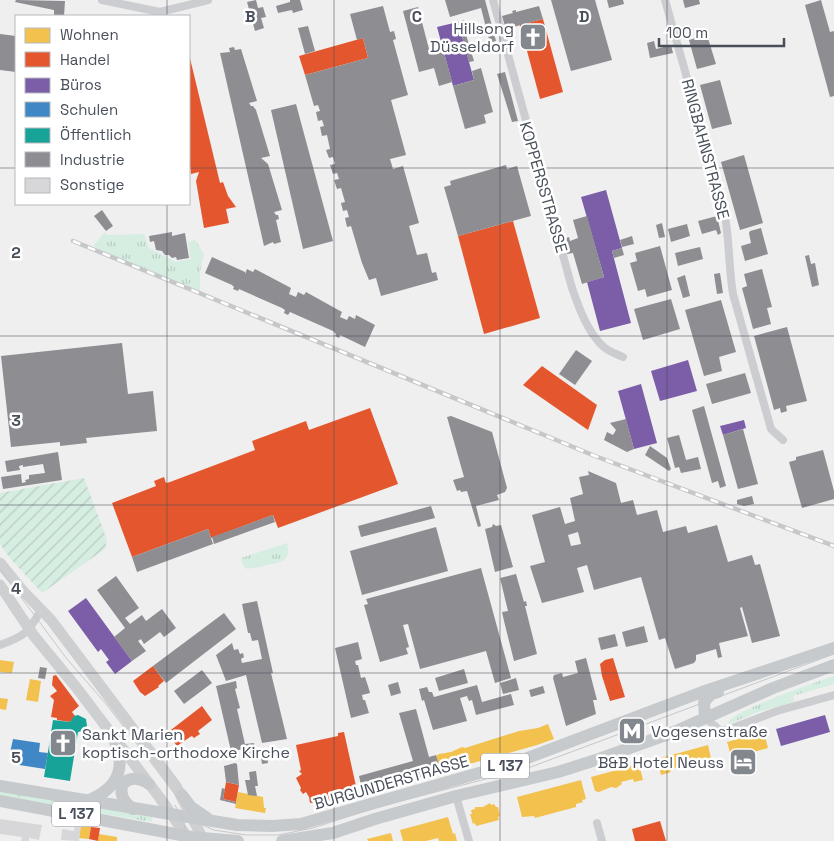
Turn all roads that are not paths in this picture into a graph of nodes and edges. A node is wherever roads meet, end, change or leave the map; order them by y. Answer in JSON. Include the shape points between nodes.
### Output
{"nodes":[{"id":1,"x":102,"y":0,"type":"edge"},
{"id":2,"x":208,"y":0,"type":"edge"},
{"id":3,"x":493,"y":0,"type":"edge"},
{"id":4,"x":665,"y":0,"type":"edge"},
{"id":5,"x":623,"y":357,"type":"dead end"},
{"id":6,"x":783,"y":440,"type":"dead end"},
{"id":7,"x":0,"y":563,"type":"edge"},
{"id":8,"x":0,"y":586,"type":"edge"},
{"id":9,"x":41,"y":610,"type":"junction"},
{"id":10,"x":30,"y":629,"type":"junction"},
{"id":11,"x":0,"y":646,"type":"edge"},
{"id":12,"x":834,"y":648,"type":"edge"},
{"id":13,"x":834,"y":665,"type":"edge"},
{"id":14,"x":732,"y":681,"type":"junction"},
{"id":15,"x":834,"y":695,"type":"edge"},
{"id":16,"x":677,"y":701,"type":"junction"},
{"id":17,"x":705,"y":718,"type":"junction"},
{"id":18,"x":110,"y":733,"type":"junction"},
{"id":19,"x":149,"y":784,"type":"junction"},
{"id":20,"x":0,"y":786,"type":"edge"},
{"id":21,"x":182,"y":795,"type":"junction"},
{"id":22,"x":456,"y":796,"type":"junction"},
{"id":23,"x":0,"y":801,"type":"edge"},
{"id":24,"x":87,"y":801,"type":"junction"},
{"id":25,"x":133,"y":809,"type":"junction"},
{"id":26,"x":172,"y":815,"type":"junction"},
{"id":27,"x":193,"y":818,"type":"junction"},
{"id":28,"x":212,"y":821,"type":"junction"},
{"id":29,"x":596,"y":823,"type":"dead end"},
{"id":30,"x":188,"y":839,"type":"edge"},
{"id":31,"x":203,"y":840,"type":"edge"},
{"id":32,"x":238,"y":841,"type":"edge"},
{"id":33,"x":282,"y":841,"type":"edge"},
{"id":34,"x":468,"y":841,"type":"edge"},
{"id":35,"x":602,"y":841,"type":"edge"}],
"edges":[{"from":1,"to":2,"type":"street","via":[[160,12]]},
{"from":3,"to":5,"type":"street","name":"KOPPERSSTRASSE","via":[[578,306],[596,340]]},
{"from":4,"to":6,"type":"street","name":"RINGBAHNSTRASSE","via":[[724,206],[733,294],[771,429]]},
{"from":7,"to":9,"type":"main road"},
{"from":8,"to":10,"type":"main road"},
{"from":9,"to":10,"type":"street"},
{"from":9,"to":21,"type":"main road"},
{"from":10,"to":11,"type":"street"},
{"from":10,"to":18,"type":"main road"},
{"from":12,"to":14,"type":"main road","number":"L 137"},
{"from":13,"to":17,"type":"main road","number":"L 137"},
{"from":14,"to":16,"type":"main road","number":"L 137"},
{"from":14,"to":17,"type":"main road","via":[[707,697],[703,707]]},
{"from":15,"to":17,"type":"street","via":[[777,711],[727,730],[720,730]]},
{"from":16,"to":17,"type":"main road","via":[[691,706]]},
{"from":16,"to":28,"type":"main road","name":"BURGUNDERSTRASSE","number":"L 137","via":[[514,763],[320,820],[272,826]]},
{"from":17,"to":22,"type":"main road","name":"BURGUNDERSTRASSE","number":"L 137","via":[[558,772]]},
{"from":18,"to":19,"type":"main road"},
{"from":18,"to":24,"type":"main road","via":[[120,757],[117,775],[108,789]]},
{"from":19,"to":25,"type":"main road","via":[[130,778],[122,785],[123,800]]},
{"from":19,"to":26,"type":"main road"},
{"from":20,"to":24,"type":"main road","number":"L 137"},
{"from":21,"to":27,"type":"main road"},
{"from":21,"to":28,"type":"main road","via":[[191,807]]},
{"from":22,"to":33,"type":"main road","name":"BURGUNDERSTRASSE","number":"L 137","via":[[333,833]]},
{"from":22,"to":34,"type":"street"},
{"from":23,"to":30,"type":"main road","number":"L 137"},
{"from":24,"to":25,"type":"main road","number":"L 137"},
{"from":25,"to":26,"type":"main road","number":"L 137"},
{"from":26,"to":27,"type":"main road","number":"L 137"},
{"from":26,"to":30,"type":"main road"},
{"from":27,"to":28,"type":"main road","name":"BURGUNDERSTRASSE","number":"L 137"},
{"from":27,"to":31,"type":"main road"},
{"from":29,"to":35,"type":"street"},
{"from":30,"to":31,"type":"main road","number":"L 137"},
{"from":31,"to":32,"type":"main road","number":"L 137"}]}
